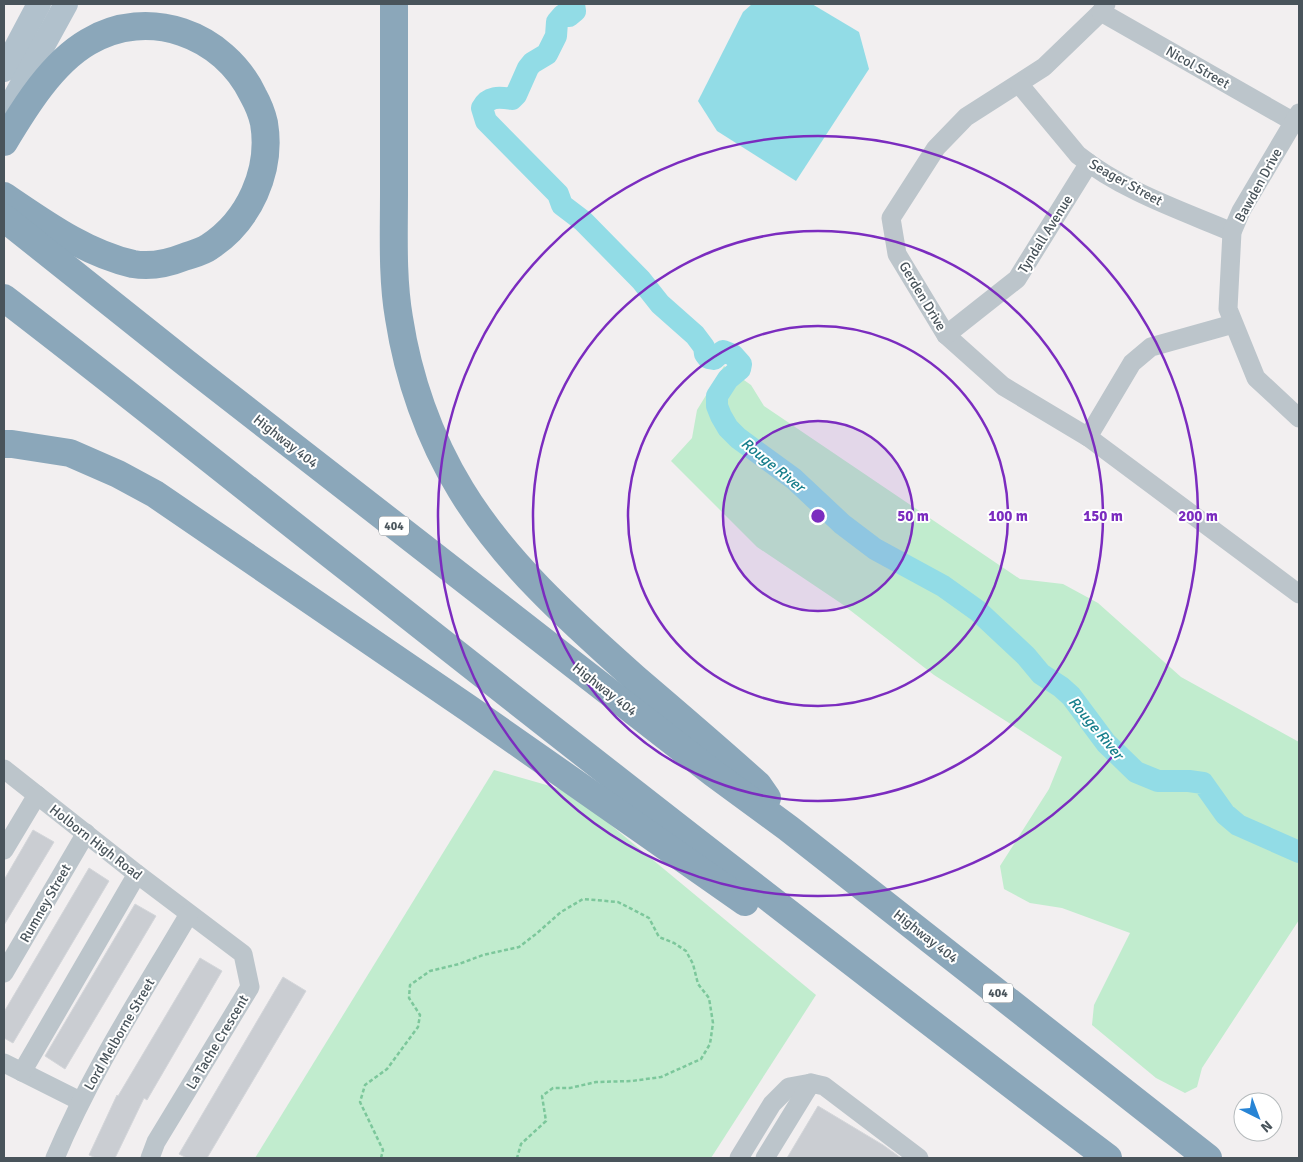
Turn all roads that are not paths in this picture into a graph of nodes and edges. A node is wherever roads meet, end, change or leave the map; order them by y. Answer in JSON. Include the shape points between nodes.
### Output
{"nodes":[{"id":1,"x":39,"y":4,"type":"edge"},
{"id":2,"x":66,"y":4,"type":"edge"},
{"id":3,"x":394,"y":4,"type":"edge"},
{"id":4,"x":1104,"y":8,"type":"edge"},
{"id":5,"x":4,"y":70,"type":"edge"},
{"id":6,"x":1019,"y":84,"type":"junction"},
{"id":7,"x":1297,"y":117,"type":"edge"},
{"id":8,"x":7,"y":129,"type":"edge"},
{"id":9,"x":1089,"y":163,"type":"junction"},
{"id":10,"x":4,"y":196,"type":"edge"},
{"id":11,"x":4,"y":218,"type":"edge"},
{"id":12,"x":1232,"y":232,"type":"junction"},
{"id":13,"x":4,"y":298,"type":"edge"},
{"id":14,"x":1233,"y":324,"type":"junction"},
{"id":15,"x":946,"y":335,"type":"junction"},
{"id":16,"x":1299,"y":418,"type":"edge"},
{"id":17,"x":1088,"y":437,"type":"junction"},
{"id":18,"x":4,"y":444,"type":"edge"},
{"id":19,"x":1299,"y":594,"type":"edge"},
{"id":20,"x":4,"y":769,"type":"edge"},
{"id":21,"x":37,"y":795,"type":"junction"},
{"id":22,"x":788,"y":828,"type":"junction"},
{"id":23,"x":86,"y":833,"type":"junction"},
{"id":24,"x":4,"y":850,"type":"edge"},
{"id":25,"x":137,"y":874,"type":"junction"},
{"id":26,"x":189,"y":914,"type":"junction"},
{"id":27,"x":841,"y":955,"type":"junction"},
{"id":28,"x":4,"y":973,"type":"edge"},
{"id":29,"x":4,"y":1063,"type":"edge"},
{"id":30,"x":22,"y":1072,"type":"junction"},
{"id":31,"x":811,"y":1084,"type":"junction"},
{"id":32,"x":80,"y":1102,"type":"junction"},
{"id":33,"x":55,"y":1158,"type":"edge"},
{"id":34,"x":150,"y":1158,"type":"edge"},
{"id":35,"x":739,"y":1158,"type":"edge"},
{"id":36,"x":765,"y":1158,"type":"edge"},
{"id":37,"x":919,"y":1158,"type":"edge"},
{"id":38,"x":1108,"y":1158,"type":"edge"},
{"id":39,"x":1208,"y":1158,"type":"edge"}],
"edges":[{"from":1,"to":5,"type":"main road"},
{"from":2,"to":8,"type":"main road"},
{"from":3,"to":22,"type":"highway","via":[[394,265],[398,316],[423,413],[436,442],[484,526],[515,563],[558,608],[758,785]]},
{"from":4,"to":6,"type":"street","name":"Gerden Drive","via":[[1044,67]]},
{"from":4,"to":7,"type":"street","name":"Nicol Street"},
{"from":6,"to":9,"type":"street","name":"Seager Street","via":[[1078,155]]},
{"from":6,"to":15,"type":"street","name":"Gerden Drive","via":[[966,117],[936,148],[891,218],[897,254]]},
{"from":7,"to":12,"type":"street","name":"Bawden Drive"},
{"from":8,"to":10,"type":"highway","via":[[59,63],[88,42],[129,27],[152,26],[195,36],[234,65],[257,103],[264,122],[265,140],[260,179],[253,198],[236,224],[208,248],[175,261],[135,264],[101,255]]},
{"from":9,"to":12,"type":"street","name":"Seager Street","via":[[1143,195]]},
{"from":9,"to":15,"type":"street","name":"Tyndall Avenue","via":[[1017,279]]},
{"from":11,"to":22,"type":"highway","name":"Highway 404","number":"404","via":[[462,579],[713,774]]},
{"from":12,"to":14,"type":"street","name":"Bawden Drive","via":[[1228,309]]},
{"from":13,"to":27,"type":"highway"},
{"from":14,"to":16,"type":"street","name":"Bawden Drive","via":[[1256,378]]},
{"from":14,"to":17,"type":"street","via":[[1151,347],[1132,363]]},
{"from":15,"to":17,"type":"street","name":"Gerden Drive","via":[[1003,386]]},
{"from":17,"to":19,"type":"street","name":"Gerden Drive"},
{"from":18,"to":27,"type":"highway","via":[[70,453],[155,494],[801,941],[824,954]]},
{"from":20,"to":21,"type":"street","name":"Holborn High Road"},
{"from":21,"to":23,"type":"street","name":"Holborn High Road"},
{"from":21,"to":24,"type":"street"},
{"from":22,"to":39,"type":"highway","name":"Highway 404","number":"404"},
{"from":23,"to":25,"type":"street","name":"Holborn High Road"},
{"from":23,"to":28,"type":"street","name":"Rumney Street"},
{"from":25,"to":26,"type":"street","name":"Holborn High Road"},
{"from":25,"to":30,"type":"street"},
{"from":26,"to":32,"type":"street","name":"Lord Melborne Street"},
{"from":26,"to":34,"type":"street","name":"La Tache Crescent","via":[[243,954],[250,986],[156,1142]]},
{"from":27,"to":38,"type":"highway"},
{"from":29,"to":30,"type":"street"},
{"from":30,"to":32,"type":"street"},
{"from":31,"to":35,"type":"street","via":[[789,1087],[772,1104]]},
{"from":31,"to":36,"type":"street"},
{"from":31,"to":37,"type":"street","via":[[824,1086]]},
{"from":32,"to":33,"type":"street","name":"Lord Melborne Street"}]}
